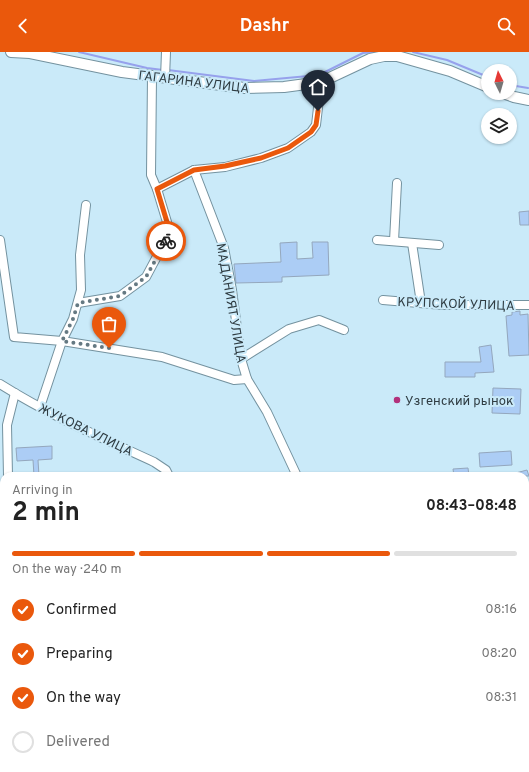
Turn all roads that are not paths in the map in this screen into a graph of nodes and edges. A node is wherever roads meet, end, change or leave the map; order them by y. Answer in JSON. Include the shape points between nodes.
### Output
{"nodes":[{"id":1,"x":11,"y":52,"type":"edge"},
{"id":2,"x":30,"y":52,"type":"edge"},
{"id":3,"x":166,"y":52,"type":"edge"},
{"id":4,"x":397,"y":54,"type":"edge"},
{"id":5,"x":152,"y":76,"type":"junction"},
{"id":6,"x":166,"y":78,"type":"junction"},
{"id":7,"x":321,"y":82,"type":"junction"},
{"id":8,"x":481,"y":84,"type":"edge"},
{"id":9,"x":517,"y":98,"type":"edge"},
{"id":10,"x":529,"y":100,"type":"edge"},
{"id":11,"x":194,"y":170,"type":"junction"},
{"id":12,"x":397,"y":183,"type":"dead end"},
{"id":13,"x":157,"y":189,"type":"junction"},
{"id":14,"x":86,"y":205,"type":"dead end"},
{"id":15,"x":0,"y":240,"type":"edge"},
{"id":16,"x":377,"y":240,"type":"dead end"},
{"id":17,"x":394,"y":241,"type":"junction"},
{"id":18,"x":412,"y":243,"type":"junction"},
{"id":19,"x":439,"y":245,"type":"dead end"},
{"id":20,"x":383,"y":300,"type":"dead end"},
{"id":21,"x":78,"y":303,"type":"junction"},
{"id":22,"x":421,"y":303,"type":"junction"},
{"id":23,"x":529,"y":305,"type":"edge"},
{"id":24,"x":344,"y":330,"type":"dead end"},
{"id":25,"x":62,"y":341,"type":"junction"},
{"id":26,"x":241,"y":359,"type":"junction"},
{"id":27,"x":247,"y":379,"type":"junction"},
{"id":28,"x":0,"y":384,"type":"edge"},
{"id":29,"x":15,"y":393,"type":"junction"},
{"id":30,"x":40,"y":407,"type":"junction"},
{"id":31,"x":8,"y":472,"type":"edge"},
{"id":32,"x":167,"y":472,"type":"edge"},
{"id":33,"x":295,"y":472,"type":"edge"},
{"id":34,"x":244,"y":772,"type":"edge"},
{"id":35,"x":250,"y":772,"type":"edge"}],
"edges":[{"from":1,"to":2,"type":"street","name":"ГАГАРИНА УЛИЦА"},
{"from":2,"to":5,"type":"street","name":"ГАГАРИНА УЛИЦА"},
{"from":3,"to":6,"type":"street"},
{"from":4,"to":7,"type":"street","name":"ГАГАРИНА УЛИЦА","via":[[370,59]]},
{"from":4,"to":8,"type":"street","name":"ГАГАРИНА УЛИЦА"},
{"from":5,"to":6,"type":"street","name":"ГАГАРИНА УЛИЦА"},
{"from":5,"to":13,"type":"street","via":[[151,175]]},
{"from":6,"to":7,"type":"street","name":"ГАГАРИНА УЛИЦА","via":[[244,88],[284,87]]},
{"from":7,"to":11,"type":"street","via":[[316,125],[311,132],[288,148],[261,158]]},
{"from":9,"to":10,"type":"street"},
{"from":11,"to":13,"type":"street"},
{"from":11,"to":26,"type":"street","name":"МАДАНИЯТ УЛИЦА","via":[[224,248]]},
{"from":12,"to":17,"type":"street"},
{"from":13,"to":21,"type":"street","via":[[170,232],[146,277],[120,296]]},
{"from":14,"to":21,"type":"street","via":[[80,248],[81,290]]},
{"from":15,"to":25,"type":"street","via":[[14,337]]},
{"from":16,"to":17,"type":"street"},
{"from":17,"to":18,"type":"street"},
{"from":18,"to":19,"type":"street"},
{"from":18,"to":22,"type":"street"},
{"from":20,"to":22,"type":"street","name":"КРУПСКОЙ УЛИЦА"},
{"from":21,"to":25,"type":"street"},
{"from":22,"to":23,"type":"street","name":"КРУПСКОЙ УЛИЦА"},
{"from":24,"to":26,"type":"street","via":[[319,320],[289,329]]},
{"from":25,"to":27,"type":"street","via":[[162,357],[234,380]]},
{"from":25,"to":30,"type":"street"},
{"from":26,"to":27,"type":"street","name":"МАДАНИЯТ УЛИЦА"},
{"from":27,"to":33,"type":"street","name":"МАДАНИЯТ УЛИЦА","via":[[270,419]]},
{"from":28,"to":29,"type":"street","name":"ЖУКОВА УЛИЦА"},
{"from":29,"to":30,"type":"street","name":"ЖУКОВА УЛИЦА"},
{"from":29,"to":31,"type":"street","via":[[7,425]]},
{"from":30,"to":32,"type":"street","name":"ЖУКОВА УЛИЦА","via":[[154,462]]},
{"from":34,"to":35,"type":"street"}]}
